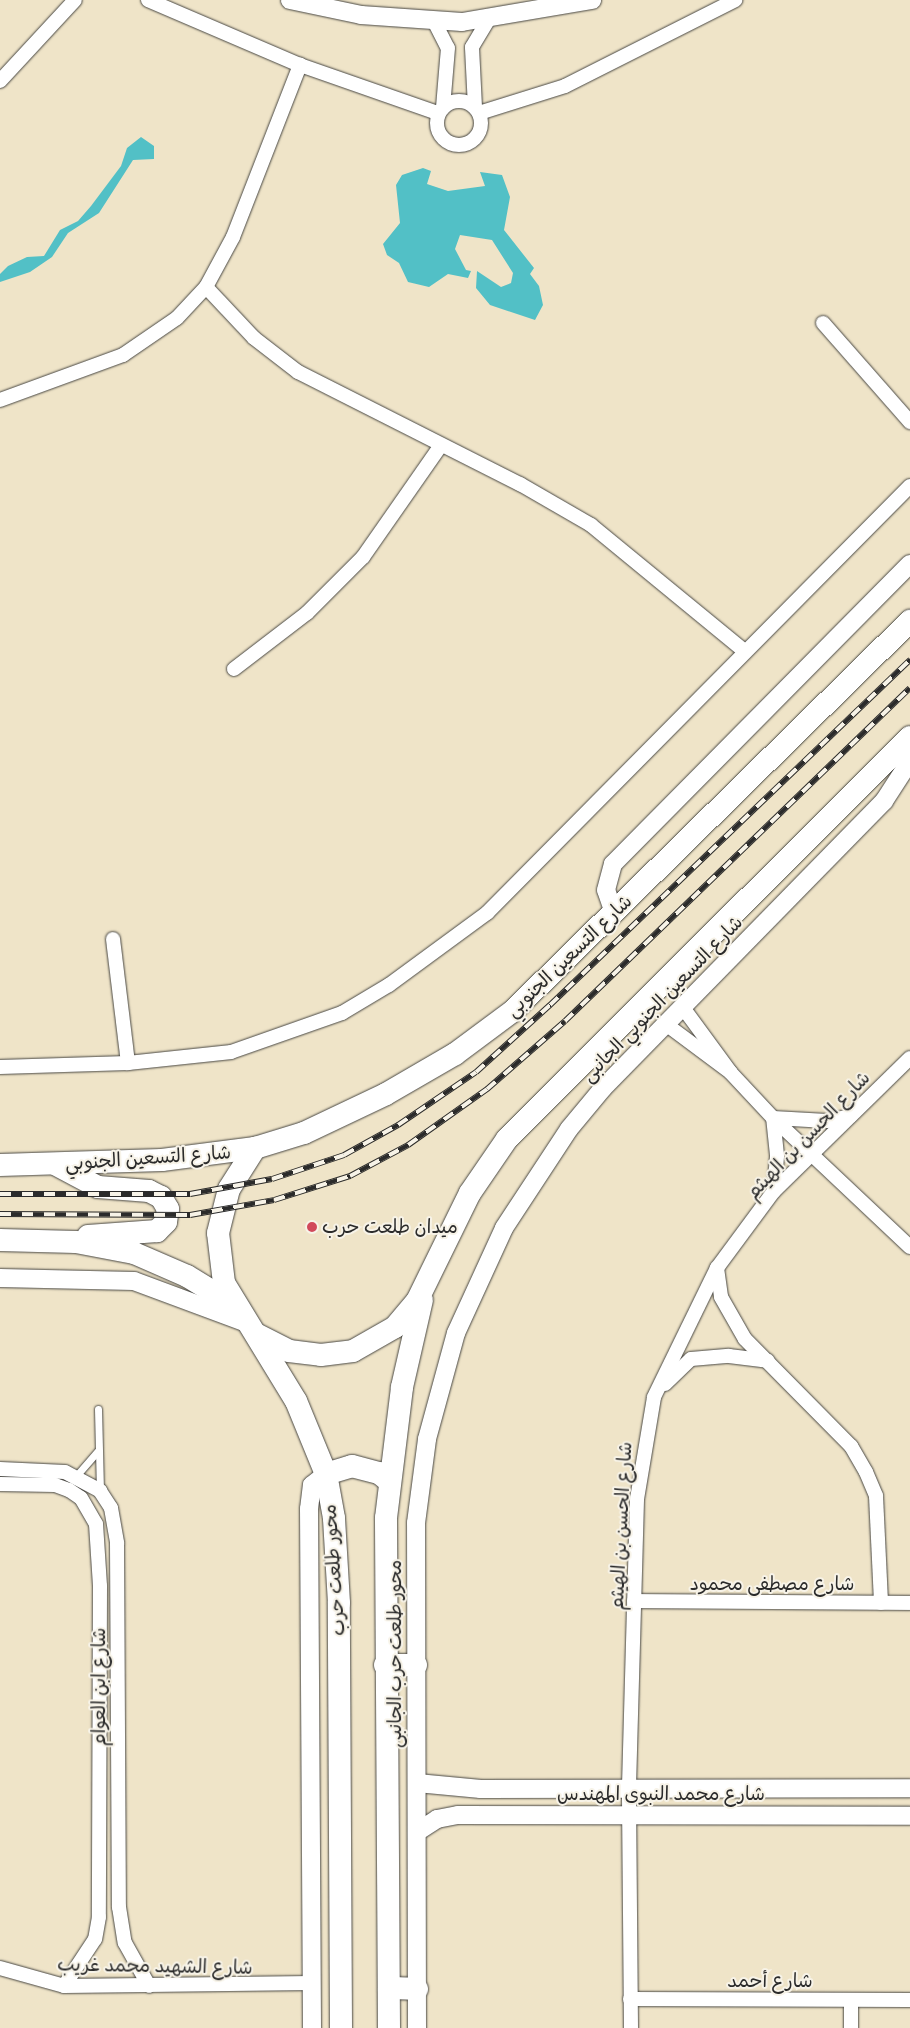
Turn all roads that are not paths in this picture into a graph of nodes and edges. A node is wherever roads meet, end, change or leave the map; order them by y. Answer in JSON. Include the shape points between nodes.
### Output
{"nodes":[{"id":1,"x":76,"y":0,"type":"edge"},
{"id":2,"x":148,"y":0,"type":"edge"},
{"id":3,"x":290,"y":0,"type":"edge"},
{"id":4,"x":592,"y":0,"type":"edge"},
{"id":5,"x":735,"y":0,"type":"edge"},
{"id":6,"x":488,"y":20,"type":"junction"},
{"id":7,"x":434,"y":21,"type":"junction"},
{"id":8,"x":300,"y":65,"type":"junction"},
{"id":9,"x":0,"y":81,"type":"edge"},
{"id":10,"x":477,"y":110,"type":"junction"},
{"id":11,"x":440,"y":111,"type":"junction"},
{"id":12,"x":206,"y":287,"type":"junction"},
{"id":13,"x":823,"y":323,"type":"dead end"},
{"id":14,"x":0,"y":400,"type":"edge"},
{"id":15,"x":910,"y":422,"type":"edge"},
{"id":16,"x":441,"y":445,"type":"junction"},
{"id":17,"x":910,"y":486,"type":"edge"},
{"id":18,"x":910,"y":564,"type":"edge"},
{"id":19,"x":910,"y":621,"type":"edge"},
{"id":20,"x":743,"y":650,"type":"junction"},
{"id":21,"x":234,"y":669,"type":"dead end"},
{"id":22,"x":910,"y":737,"type":"edge"},
{"id":23,"x":910,"y":761,"type":"edge"},
{"id":24,"x":614,"y":913,"type":"junction"},
{"id":25,"x":113,"y":940,"type":"dead end"},
{"id":26,"x":684,"y":1009,"type":"junction"},
{"id":27,"x":667,"y":1025,"type":"junction"},
{"id":28,"x":910,"y":1058,"type":"edge"},
{"id":29,"x":128,"y":1063,"type":"junction"},
{"id":30,"x":0,"y":1067,"type":"edge"},
{"id":31,"x":731,"y":1072,"type":"junction"},
{"id":32,"x":850,"y":1116,"type":"junction"},
{"id":33,"x":773,"y":1118,"type":"junction"},
{"id":34,"x":255,"y":1148,"type":"junction"},
{"id":35,"x":813,"y":1154,"type":"junction"},
{"id":36,"x":55,"y":1164,"type":"junction"},
{"id":37,"x":0,"y":1165,"type":"edge"},
{"id":38,"x":774,"y":1191,"type":"junction"},
{"id":39,"x":0,"y":1240,"type":"edge"},
{"id":40,"x":76,"y":1242,"type":"junction"},
{"id":41,"x":910,"y":1247,"type":"edge"},
{"id":42,"x":717,"y":1268,"type":"junction"},
{"id":43,"x":0,"y":1278,"type":"edge"},
{"id":44,"x":426,"y":1282,"type":"junction"},
{"id":45,"x":474,"y":1288,"type":"joint"},
{"id":46,"x":243,"y":1319,"type":"junction"},
{"id":47,"x":768,"y":1361,"type":"junction"},
{"id":48,"x":654,"y":1397,"type":"junction"},
{"id":49,"x":98,"y":1409,"type":"dead end"},
{"id":50,"x":98,"y":1451,"type":"junction"},
{"id":51,"x":0,"y":1469,"type":"edge"},
{"id":52,"x":326,"y":1474,"type":"junction"},
{"id":53,"x":76,"y":1476,"type":"junction"},
{"id":54,"x":390,"y":1481,"type":"junction"},
{"id":55,"x":0,"y":1484,"type":"edge"},
{"id":56,"x":100,"y":1491,"type":"junction"},
{"id":57,"x":634,"y":1601,"type":"junction"},
{"id":58,"x":881,"y":1603,"type":"junction"},
{"id":59,"x":910,"y":1603,"type":"edge"},
{"id":60,"x":385,"y":1665,"type":"junction"},
{"id":61,"x":416,"y":1665,"type":"junction"},
{"id":62,"x":100,"y":1667,"type":"junction"},
{"id":63,"x":117,"y":1667,"type":"junction"},
{"id":64,"x":417,"y":1783,"type":"junction"},
{"id":65,"x":629,"y":1786,"type":"junction"},
{"id":66,"x":910,"y":1788,"type":"edge"},
{"id":67,"x":629,"y":1815,"type":"junction"},
{"id":68,"x":910,"y":1816,"type":"edge"},
{"id":69,"x":417,"y":1832,"type":"junction"},
{"id":70,"x":0,"y":1968,"type":"edge"},
{"id":71,"x":312,"y":1984,"type":"junction"},
{"id":72,"x":64,"y":1986,"type":"junction"},
{"id":73,"x":149,"y":1986,"type":"junction"},
{"id":74,"x":389,"y":1988,"type":"junction"},
{"id":75,"x":417,"y":1989,"type":"junction"},
{"id":76,"x":630,"y":1999,"type":"junction"},
{"id":77,"x":910,"y":2000,"type":"edge"},
{"id":78,"x":851,"y":2001,"type":"junction"},
{"id":79,"x":312,"y":2028,"type":"edge"},
{"id":80,"x":341,"y":2028,"type":"edge"},
{"id":81,"x":389,"y":2028,"type":"edge"},
{"id":82,"x":417,"y":2028,"type":"edge"},
{"id":83,"x":631,"y":2028,"type":"edge"},
{"id":84,"x":851,"y":2028,"type":"edge"}],
"edges":[{"from":1,"to":9,"type":"street"},
{"from":2,"to":8,"type":"street"},
{"from":3,"to":7,"type":"street","via":[[361,15]]},
{"from":4,"to":6,"type":"street"},
{"from":5,"to":10,"type":"street","via":[[565,86]]},
{"from":6,"to":7,"type":"street"},
{"from":6,"to":10,"type":"street","via":[[472,47]]},
{"from":7,"to":11,"type":"street","via":[[448,48]]},
{"from":8,"to":11,"type":"street"},
{"from":8,"to":12,"type":"street","via":[[233,237]]},
{"from":10,"to":11,"type":"street","via":[[455,101]]},
{"from":10,"to":11,"type":"street","via":[[478,135],[459,146],[440,135]]},
{"from":12,"to":14,"type":"street","via":[[177,318],[123,355]]},
{"from":12,"to":16,"type":"street","via":[[254,338],[298,372]]},
{"from":13,"to":15,"type":"street"},
{"from":16,"to":20,"type":"street","via":[[591,525]]},
{"from":16,"to":21,"type":"street","via":[[363,557],[307,613]]},
{"from":17,"to":20,"type":"street"},
{"from":18,"to":24,"type":"street","via":[[612,864],[606,890]]},
{"from":19,"to":24,"type":"main road","name":"شارع التسعين الجنوبي"},
{"from":20,"to":29,"type":"street","via":[[487,913],[390,985],[342,1013],[231,1052]]},
{"from":22,"to":44,"type":"main road","via":[[514,1132],[470,1193]]},
{"from":23,"to":26,"type":"street","name":"شارع التسعين الجنوبي الجانبى","via":[[884,801]]},
{"from":24,"to":34,"type":"main road","name":"شارع التسعين الجنوبي","via":[[543,985],[454,1054],[328,1123]]},
{"from":25,"to":29,"type":"street"},
{"from":26,"to":27,"type":"street","name":"شارع التسعين الجنوبي الجانبى"},
{"from":26,"to":31,"type":"street"},
{"from":27,"to":31,"type":"street"},
{"from":27,"to":45,"type":"street","name":"شارع التسعين الجنوبي الجانبى","via":[[603,1088],[569,1129],[504,1228]]},
{"from":28,"to":32,"type":"street","name":"شارع الحسن بن الهيثم"},
{"from":29,"to":30,"type":"street"},
{"from":31,"to":33,"type":"street"},
{"from":32,"to":33,"type":"street","via":[[828,1121]]},
{"from":32,"to":35,"type":"street","name":"شارع الحسن بن الهيثم"},
{"from":33,"to":35,"type":"street"},
{"from":33,"to":38,"type":"street","via":[[777,1155]]},
{"from":34,"to":36,"type":"main road","name":"شارع التسعين الجنوبي","via":[[192,1158]]},
{"from":34,"to":46,"type":"main road","name":"محور طلعت حرب","via":[[228,1189],[220,1218],[220,1267]]},
{"from":35,"to":38,"type":"street","name":"شارع الحسن بن الهيثم"},
{"from":35,"to":41,"type":"street"},
{"from":36,"to":37,"type":"main road","name":"شارع التسعين الجنوبي"},
{"from":36,"to":40,"type":"main road","via":[[98,1187],[149,1191],[161,1197],[168,1209],[166,1222],[157,1232],[104,1232]]},
{"from":38,"to":42,"type":"street","name":"شارع الحسن بن الهيثم"},
{"from":39,"to":40,"type":"main road"},
{"from":40,"to":46,"type":"main road","via":[[106,1246],[161,1263]]},
{"from":42,"to":47,"type":"street","via":[[729,1315]]},
{"from":42,"to":48,"type":"street","name":"شارع الحسن بن الهيثم"},
{"from":43,"to":46,"type":"street","via":[[134,1281]]},
{"from":44,"to":46,"type":"main road","via":[[395,1327],[353,1351],[305,1354],[274,1345]]},
{"from":44,"to":54,"type":"main road","via":[[402,1387]]},
{"from":45,"to":61,"type":"street","name":"محور طلعت حرب الجانبى","via":[[453,1342],[420,1478]]},
{"from":46,"to":52,"type":"main road","name":"محور طلعت حرب","via":[[296,1401]]},
{"from":47,"to":48,"type":"street","via":[[729,1356],[691,1359]]},
{"from":47,"to":58,"type":"street","via":[[852,1446],[866,1472],[876,1496]]},
{"from":48,"to":57,"type":"street","name":"شارع الحسن بن الهيثم","via":[[637,1500]]},
{"from":49,"to":50,"type":"lane"},
{"from":50,"to":53,"type":"lane"},
{"from":50,"to":56,"type":"lane"},
{"from":51,"to":53,"type":"street","name":"شارع ابن العوام","via":[[46,1469]]},
{"from":52,"to":54,"type":"main road","via":[[352,1466],[379,1473]]},
{"from":52,"to":71,"type":"street","via":[[312,1485],[310,1509]]},
{"from":52,"to":80,"type":"main road","name":"محور طلعت حرب","via":[[339,1603]]},
{"from":53,"to":56,"type":"street","name":"شارع ابن العوام"},
{"from":54,"to":60,"type":"main road"},
{"from":55,"to":62,"type":"street","name":"شارع ابن العوام","via":[[55,1485],[69,1490],[89,1509],[99,1552]]},
{"from":56,"to":63,"type":"street","name":"شارع ابن العوام","via":[[111,1508],[117,1543]]},
{"from":57,"to":58,"type":"street","name":"شارع مصطفى محمود"},
{"from":57,"to":65,"type":"street","name":"شارع الحسن بن الهيثم"},
{"from":58,"to":59,"type":"street","name":"شارع مصطفى محمود"},
{"from":60,"to":61,"type":"main road"},
{"from":60,"to":74,"type":"main road"},
{"from":61,"to":64,"type":"street","name":"محور طلعت حرب الجانبى"},
{"from":62,"to":63,"type":"street"},
{"from":62,"to":72,"type":"street","name":"شارع ابن العوام","via":[[98,1929]]},
{"from":63,"to":73,"type":"street","name":"شارع ابن العوام","via":[[120,1927],[132,1960]]},
{"from":64,"to":65,"type":"street","name":"شارع محمد النبوى المهندس","via":[[461,1788]]},
{"from":64,"to":69,"type":"street","name":"محور طلعت حرب الجانبى"},
{"from":65,"to":66,"type":"street","name":"شارع محمد النبوى المهندس"},
{"from":65,"to":67,"type":"street","name":"شارع الحسن بن الهيثم"},
{"from":67,"to":68,"type":"street","name":"شارع محمد النبوى المهندس"},
{"from":67,"to":69,"type":"street","name":"شارع محمد النبوى المهندس","via":[[458,1815],[437,1819]]},
{"from":67,"to":76,"type":"street","name":"شارع الحسن بن الهيثم"},
{"from":69,"to":75,"type":"street","name":"محور طلعت حرب الجانبى"},
{"from":70,"to":72,"type":"street","name":"شارع الشهيد محمد غريب"},
{"from":71,"to":73,"type":"street","name":"شارع الشهيد محمد غريب"},
{"from":71,"to":79,"type":"street"},
{"from":72,"to":73,"type":"street","name":"شارع الشهيد محمد غريب"},
{"from":74,"to":75,"type":"main road"},
{"from":74,"to":81,"type":"main road"},
{"from":75,"to":82,"type":"street","name":"محور طلعت حرب الجانبى"},
{"from":76,"to":78,"type":"street","name":"شارع أحمد"},
{"from":76,"to":83,"type":"street","name":"شارع الحسن بن الهيثم"},
{"from":77,"to":78,"type":"street","name":"شارع أحمد"},
{"from":78,"to":84,"type":"street"}]}
